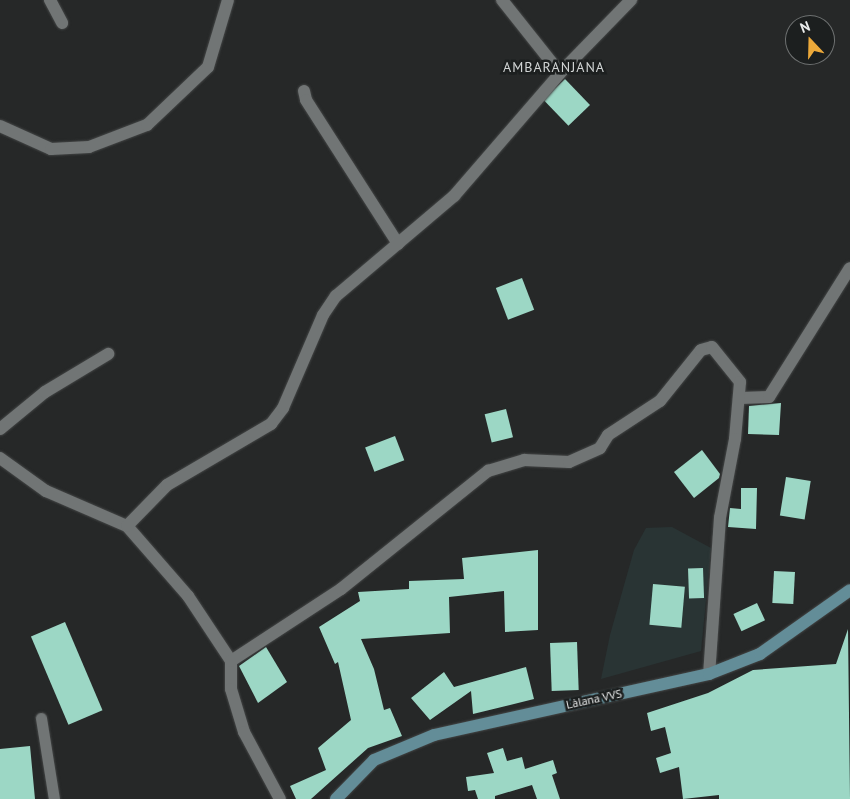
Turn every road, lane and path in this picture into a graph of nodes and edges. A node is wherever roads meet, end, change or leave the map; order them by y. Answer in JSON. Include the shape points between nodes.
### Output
{"nodes":[{"id":1,"x":50,"y":0,"type":"edge"},
{"id":2,"x":228,"y":0,"type":"edge"},
{"id":3,"x":502,"y":0,"type":"edge"},
{"id":4,"x":631,"y":0,"type":"edge"},
{"id":5,"x":62,"y":23,"type":"dead end"},
{"id":6,"x":560,"y":73,"type":"junction"},
{"id":7,"x":304,"y":90,"type":"dead end"},
{"id":8,"x":0,"y":126,"type":"edge"},
{"id":9,"x":398,"y":244,"type":"junction"},
{"id":10,"x":850,"y":268,"type":"edge"},
{"id":11,"x":108,"y":354,"type":"dead end"},
{"id":12,"x":740,"y":398,"type":"junction"},
{"id":13,"x":0,"y":429,"type":"edge"},
{"id":14,"x":0,"y":458,"type":"edge"},
{"id":15,"x":127,"y":526,"type":"junction"},
{"id":16,"x":850,"y":590,"type":"edge"},
{"id":17,"x":231,"y":661,"type":"junction"},
{"id":18,"x":708,"y":674,"type":"junction"},
{"id":19,"x":41,"y":718,"type":"dead end"},
{"id":20,"x":54,"y":799,"type":"edge"},
{"id":21,"x":280,"y":799,"type":"edge"},
{"id":22,"x":336,"y":799,"type":"edge"}],
"edges":[{"from":1,"to":5,"type":"street"},
{"from":2,"to":8,"type":"street","via":[[208,67],[147,125],[89,147],[51,149]]},
{"from":3,"to":6,"type":"street"},
{"from":4,"to":6,"type":"street"},
{"from":6,"to":9,"type":"street","via":[[454,196]]},
{"from":7,"to":9,"type":"street","via":[[306,100]]},
{"from":9,"to":15,"type":"street","via":[[336,296],[324,315],[283,408],[271,424],[167,485]]},
{"from":10,"to":12,"type":"street","via":[[768,397]]},
{"from":11,"to":13,"type":"street","via":[[45,392]]},
{"from":12,"to":17,"type":"street","via":[[740,382],[712,347],[701,350],[660,402],[608,435],[600,448],[569,462],[524,460],[488,471],[341,589]]},
{"from":12,"to":18,"type":"street","via":[[720,518]]},
{"from":14,"to":15,"type":"street","via":[[46,491]]},
{"from":15,"to":17,"type":"street","via":[[188,596]]},
{"from":16,"to":18,"type":"main road","name":"Làlana VVS","via":[[760,654]]},
{"from":17,"to":21,"type":"street","via":[[231,689],[244,732]]},
{"from":18,"to":22,"type":"main road","name":"Làlana VVS","via":[[434,735],[374,760]]},
{"from":19,"to":20,"type":"lane"}]}
